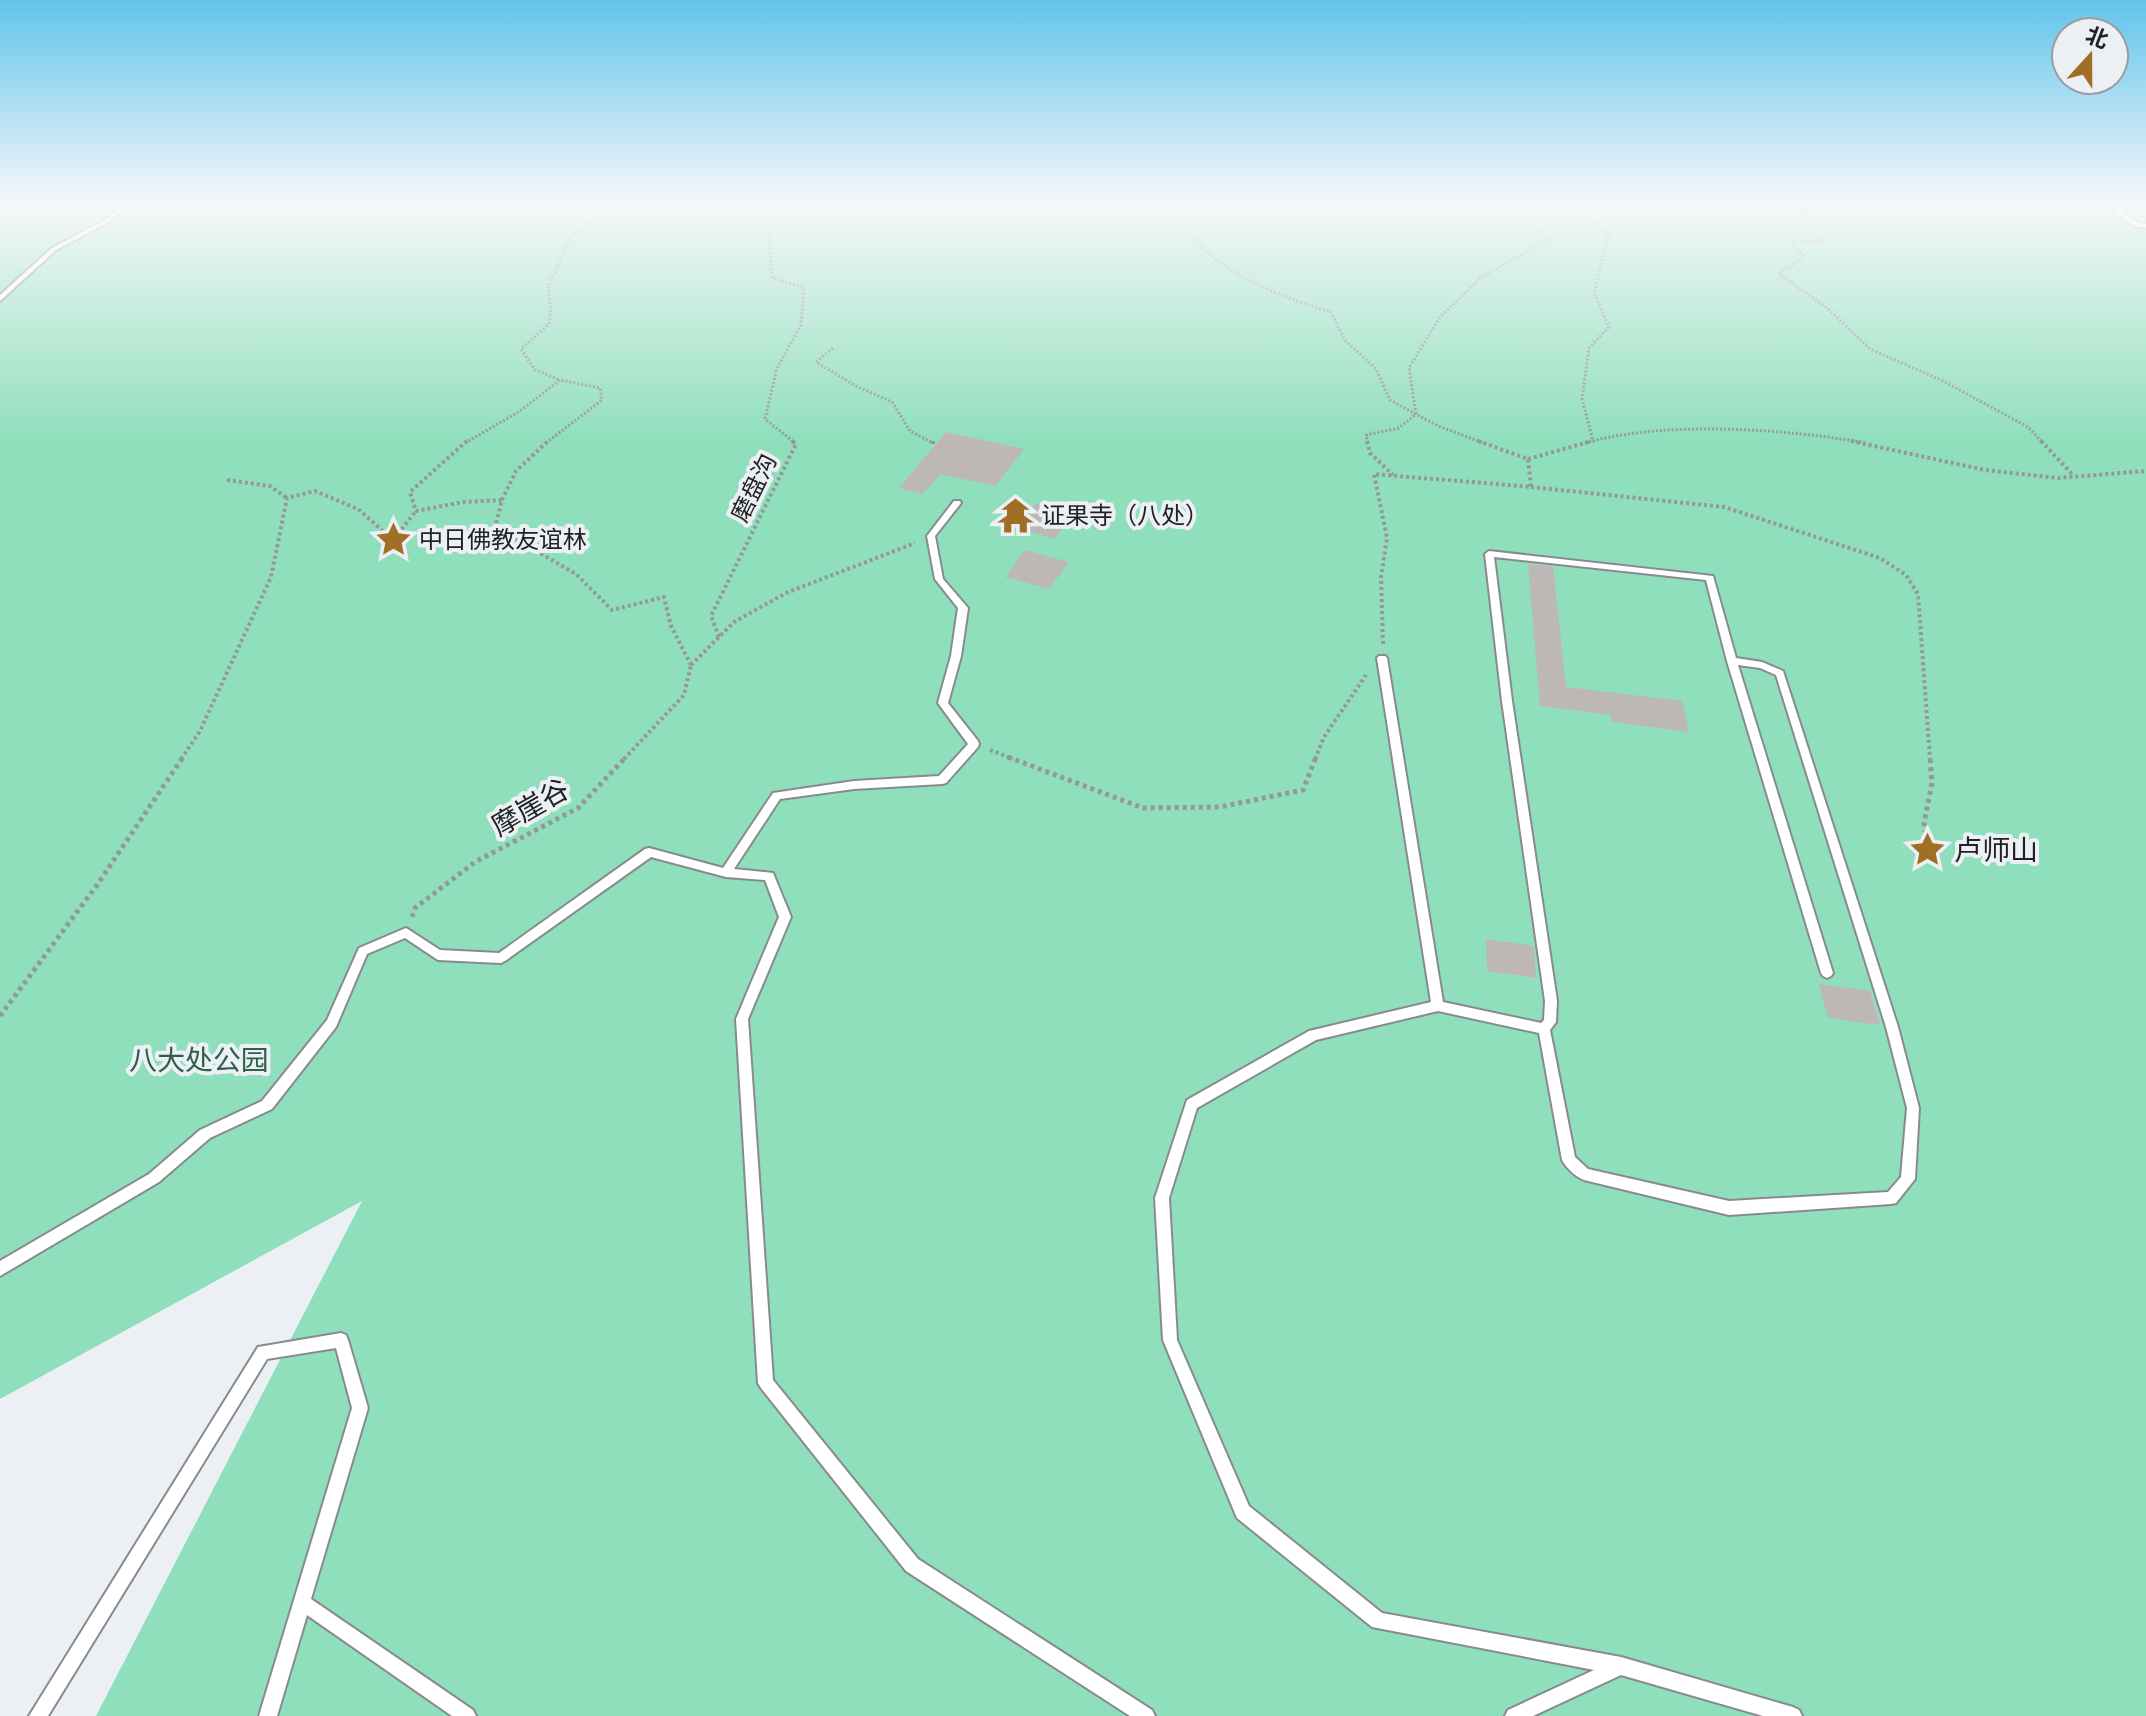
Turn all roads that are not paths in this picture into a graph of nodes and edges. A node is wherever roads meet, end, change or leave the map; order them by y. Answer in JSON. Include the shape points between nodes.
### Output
{"nodes":[{"id":1,"x":19,"y":281,"type":"edge"},
{"id":2,"x":0,"y":299,"type":"edge"},
{"id":3,"x":957,"y":503,"type":"dead end"},
{"id":4,"x":1382,"y":658,"type":"road end"},
{"id":5,"x":1732,"y":661,"type":"junction"},
{"id":6,"x":726,"y":873,"type":"junction"},
{"id":7,"x":1827,"y":973,"type":"dead end"},
{"id":8,"x":1438,"y":1006,"type":"junction"},
{"id":9,"x":1544,"y":1029,"type":"junction"},
{"id":10,"x":0,"y":1269,"type":"edge"},
{"id":11,"x":302,"y":1602,"type":"junction"},
{"id":12,"x":1621,"y":1666,"type":"junction"},
{"id":13,"x":38,"y":1716,"type":"edge"},
{"id":14,"x":268,"y":1716,"type":"edge"},
{"id":15,"x":467,"y":1716,"type":"edge"},
{"id":16,"x":1146,"y":1716,"type":"edge"},
{"id":17,"x":1514,"y":1716,"type":"edge"},
{"id":18,"x":1793,"y":1716,"type":"edge"}],
"edges":[{"from":1,"to":2,"type":"lane"},
{"from":3,"to":6,"type":"lane","via":[[931,536],[939,579],[963,608],[943,703],[974,744],[942,780],[777,796]]},
{"from":4,"to":8,"type":"lane"},
{"from":5,"to":7,"type":"lane"},
{"from":5,"to":9,"type":"lane","via":[[1710,578],[1489,554],[1551,1001],[1550,1022]]},
{"from":5,"to":9,"type":"lane","via":[[1780,673],[1913,1108],[1908,1179],[1891,1198],[1729,1208],[1584,1174],[1569,1160]]},
{"from":6,"to":10,"type":"lane","via":[[649,852],[501,958],[438,955],[406,933],[363,951],[332,1023],[267,1105],[205,1134],[154,1178]]},
{"from":6,"to":16,"type":"lane","via":[[769,876],[785,917],[742,1019],[766,1383],[912,1565]]},
{"from":8,"to":9,"type":"lane"},
{"from":8,"to":12,"type":"lane","via":[[1313,1035],[1192,1104],[1162,1198],[1170,1340],[1243,1512],[1378,1621]]},
{"from":11,"to":13,"type":"lane","via":[[360,1408],[341,1340],[263,1352]]},
{"from":11,"to":14,"type":"lane"},
{"from":11,"to":15,"type":"lane"},
{"from":12,"to":17,"type":"lane"},
{"from":12,"to":18,"type":"lane"}]}
